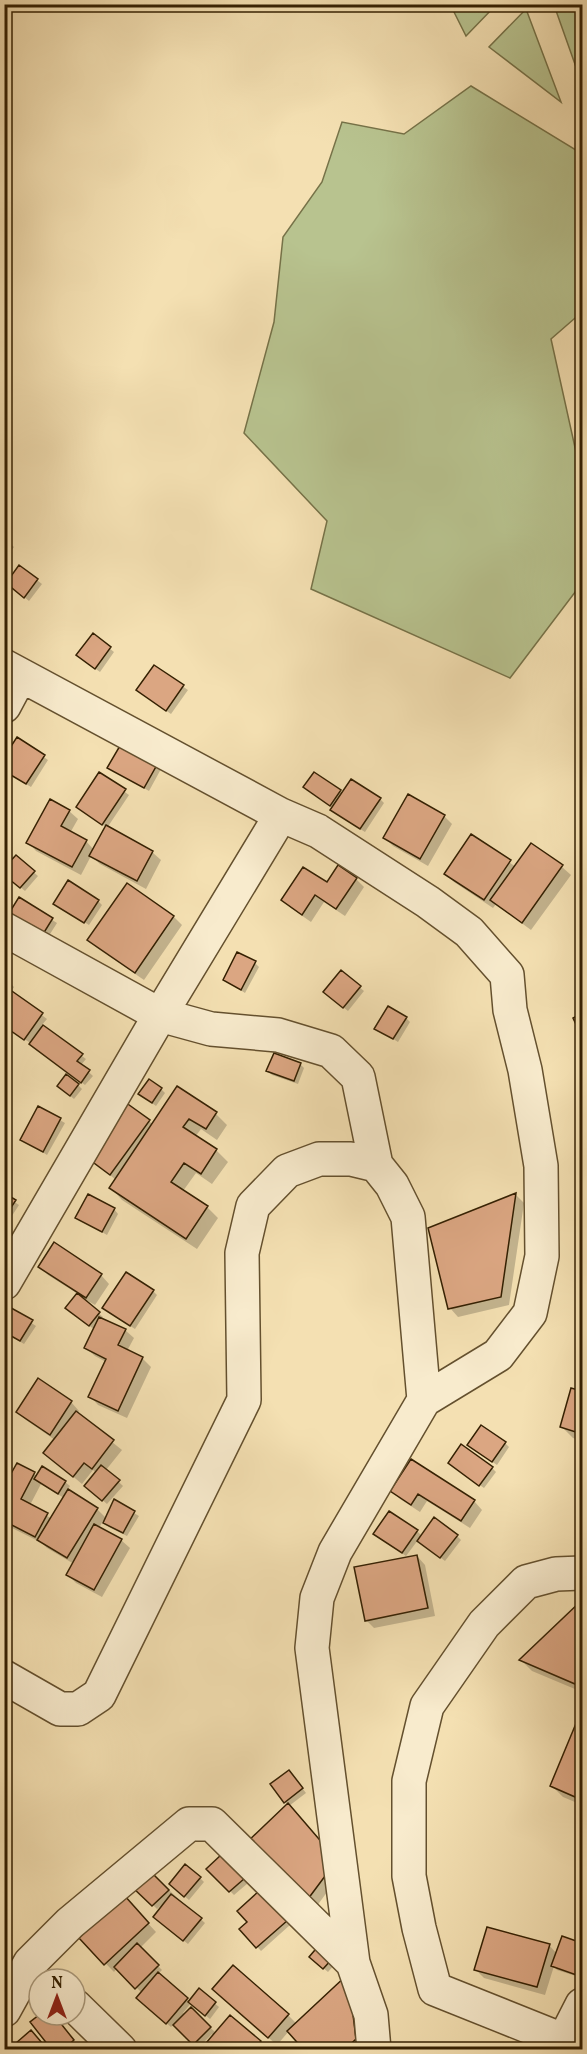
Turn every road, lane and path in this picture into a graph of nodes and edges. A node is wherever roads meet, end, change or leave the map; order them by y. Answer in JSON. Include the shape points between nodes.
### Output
{"nodes":[{"id":1,"x":13,"y":671,"type":"edge"},
{"id":2,"x":4,"y":706,"type":"edge"},
{"id":3,"x":281,"y":815,"type":"junction"},
{"id":4,"x":4,"y":929,"type":"edge"},
{"id":5,"x":160,"y":1015,"type":"junction"},
{"id":6,"x":376,"y":1165,"type":"junction"},
{"id":7,"x":4,"y":1283,"type":"edge"},
{"id":8,"x":424,"y":1400,"type":"junction"},
{"id":9,"x":582,"y":1573,"type":"edge"},
{"id":10,"x":4,"y":1677,"type":"edge"},
{"id":11,"x":353,"y":1963,"type":"junction"},
{"id":12,"x":42,"y":1967,"type":"edge"},
{"id":13,"x":27,"y":1984,"type":"edge"},
{"id":14,"x":582,"y":2005,"type":"edge"},
{"id":15,"x":4,"y":2010,"type":"edge"},
{"id":16,"x":87,"y":2017,"type":"edge"},
{"id":17,"x":562,"y":2045,"type":"edge"},
{"id":18,"x":120,"y":2049,"type":"edge"},
{"id":19,"x":374,"y":2049,"type":"edge"}],
"edges":[{"from":1,"to":2,"type":"street"},
{"from":1,"to":3,"type":"street"},
{"from":3,"to":5,"type":"street"},
{"from":3,"to":8,"type":"street","via":[[318,831],[428,902],[469,932],[507,975],[510,1010],[525,1070],[541,1166],[542,1256],[530,1313],[498,1355]]},
{"from":4,"to":5,"type":"street"},
{"from":5,"to":6,"type":"street","via":[[210,1029],[278,1035],[331,1051],[358,1077]]},
{"from":5,"to":7,"type":"street"},
{"from":6,"to":8,"type":"street","via":[[392,1185],[408,1217]]},
{"from":6,"to":10,"type":"street","via":[[351,1159],[319,1159],[287,1171],[253,1206],[242,1253],[244,1400],[99,1695],[78,1709],[60,1709]]},
{"from":8,"to":11,"type":"street","via":[[335,1552],[317,1598],[312,1648]]},
{"from":9,"to":17,"type":"street","via":[[556,1574],[526,1582],[484,1624],[427,1706],[409,1781],[409,1876],[435,1989]]},
{"from":11,"to":12,"type":"street","via":[[212,1824],[189,1824],[70,1923]]},
{"from":11,"to":19,"type":"street","via":[[371,2015]]},
{"from":13,"to":15,"type":"street"},
{"from":14,"to":17,"type":"street"},
{"from":16,"to":18,"type":"street"}]}
